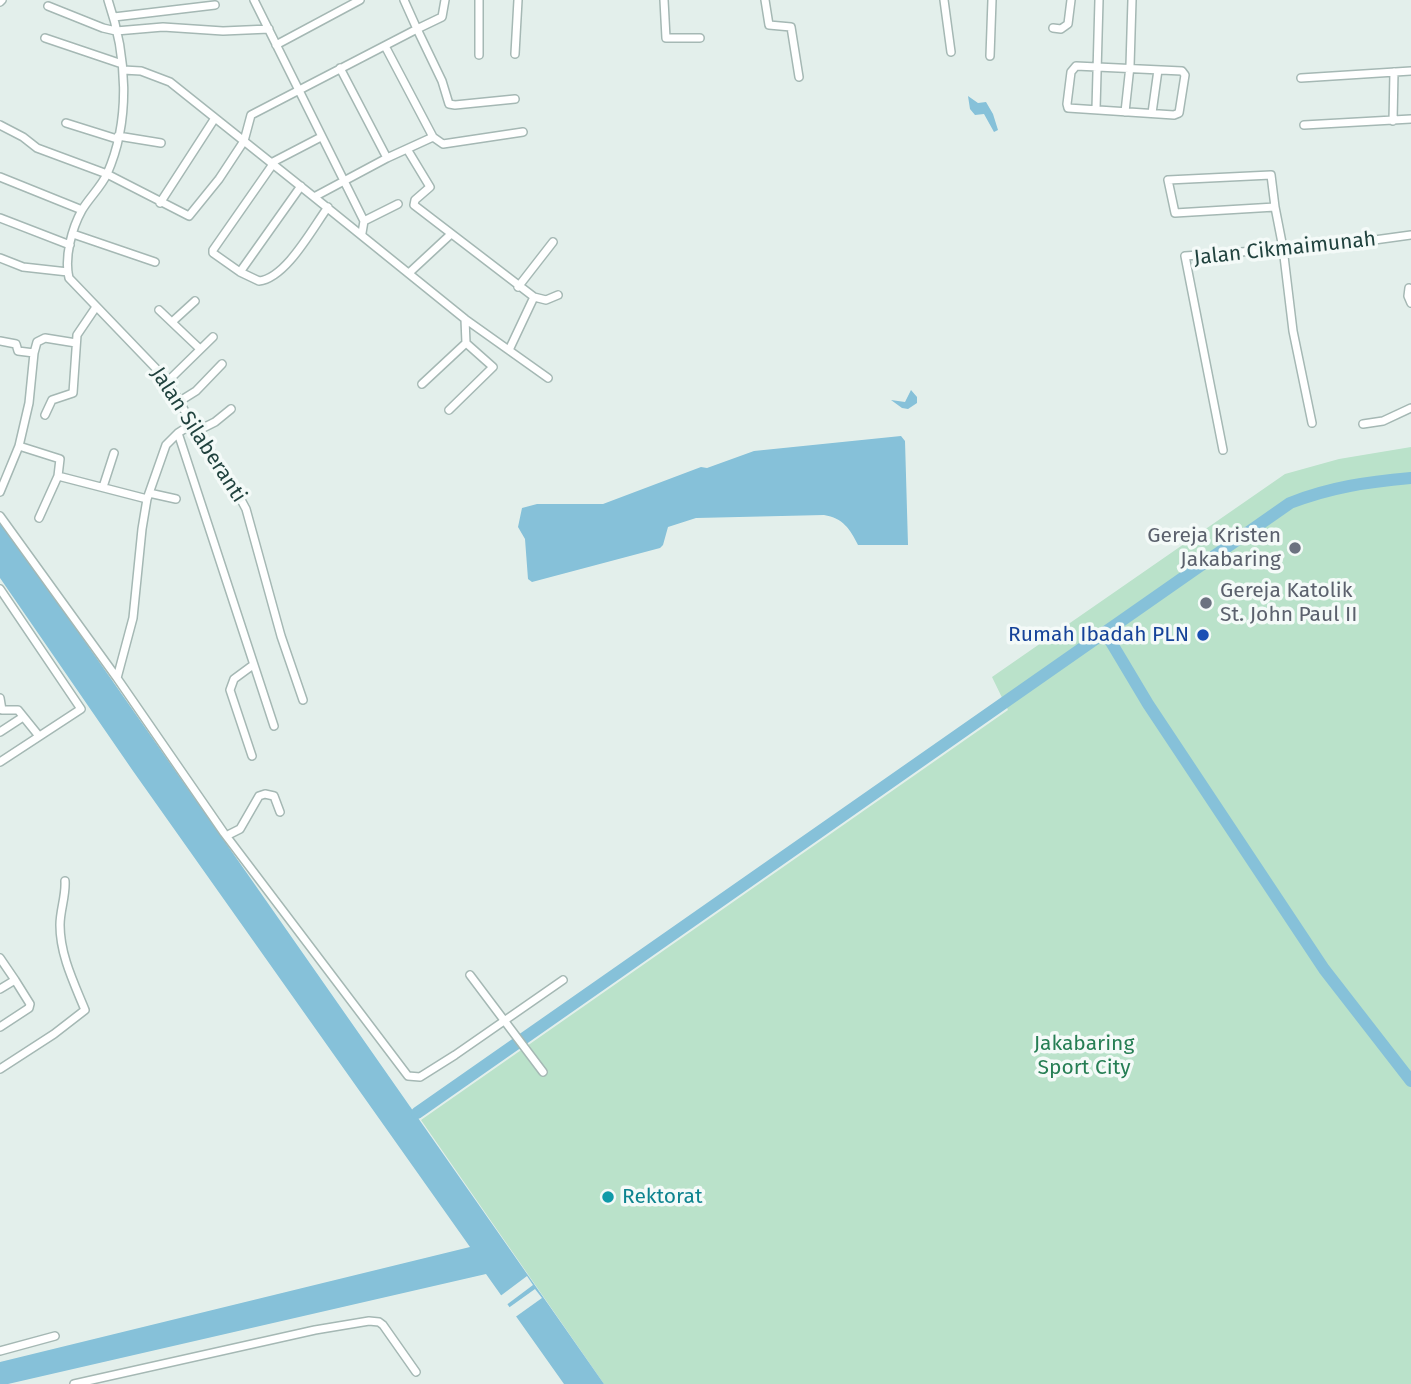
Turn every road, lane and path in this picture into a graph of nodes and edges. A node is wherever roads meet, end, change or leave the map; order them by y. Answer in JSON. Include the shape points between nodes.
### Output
{"nodes":[{"id":1,"x":108,"y":0,"type":"edge"},
{"id":2,"x":254,"y":0,"type":"edge"},
{"id":3,"x":360,"y":0,"type":"edge"},
{"id":4,"x":404,"y":0,"type":"edge"},
{"id":5,"x":445,"y":0,"type":"edge"},
{"id":6,"x":479,"y":0,"type":"edge"},
{"id":7,"x":518,"y":0,"type":"edge"},
{"id":8,"x":664,"y":0,"type":"edge"},
{"id":9,"x":765,"y":0,"type":"edge"},
{"id":10,"x":944,"y":0,"type":"edge"},
{"id":11,"x":992,"y":0,"type":"edge"},
{"id":12,"x":1071,"y":0,"type":"edge"},
{"id":13,"x":1099,"y":0,"type":"edge"},
{"id":14,"x":1132,"y":0,"type":"edge"},
{"id":15,"x":215,"y":5,"type":"dead end"},
{"id":16,"x":48,"y":6,"type":"dead end"},
{"id":17,"x":114,"y":18,"type":"junction"},
{"id":18,"x":1053,"y":28,"type":"dead end"},
{"id":19,"x":269,"y":29,"type":"junction"},
{"id":20,"x":417,"y":29,"type":"junction"},
{"id":21,"x":117,"y":30,"type":"junction"},
{"id":22,"x":700,"y":37,"type":"dead end"},
{"id":23,"x":45,"y":38,"type":"dead end"},
{"id":24,"x":276,"y":45,"type":"junction"},
{"id":25,"x":385,"y":46,"type":"junction"},
{"id":26,"x":951,"y":52,"type":"dead end"},
{"id":27,"x":515,"y":54,"type":"dead end"},
{"id":28,"x":479,"y":55,"type":"dead end"},
{"id":29,"x":990,"y":56,"type":"dead end"},
{"id":30,"x":1098,"y":66,"type":"junction"},
{"id":31,"x":122,"y":67,"type":"junction"},
{"id":32,"x":340,"y":68,"type":"junction"},
{"id":33,"x":1130,"y":68,"type":"junction"},
{"id":34,"x":1158,"y":70,"type":"junction"},
{"id":35,"x":1411,"y":71,"type":"edge"},
{"id":36,"x":1394,"y":72,"type":"junction"},
{"id":37,"x":799,"y":77,"type":"dead end"},
{"id":38,"x":1301,"y":78,"type":"dead end"},
{"id":39,"x":298,"y":89,"type":"junction"},
{"id":40,"x":515,"y":99,"type":"dead end"},
{"id":41,"x":1096,"y":109,"type":"junction"},
{"id":42,"x":1125,"y":112,"type":"junction"},
{"id":43,"x":1152,"y":113,"type":"junction"},
{"id":44,"x":215,"y":118,"type":"junction"},
{"id":45,"x":1411,"y":119,"type":"edge"},
{"id":46,"x":1393,"y":121,"type":"junction"},
{"id":47,"x":65,"y":123,"type":"dead end"},
{"id":48,"x":0,"y":125,"type":"edge"},
{"id":49,"x":1304,"y":125,"type":"dead end"},
{"id":50,"x":523,"y":132,"type":"dead end"},
{"id":51,"x":433,"y":136,"type":"junction"},
{"id":52,"x":117,"y":138,"type":"junction"},
{"id":53,"x":321,"y":138,"type":"junction"},
{"id":54,"x":244,"y":141,"type":"junction"},
{"id":55,"x":161,"y":144,"type":"dead end"},
{"id":56,"x":407,"y":149,"type":"junction"},
{"id":57,"x":387,"y":158,"type":"junction"},
{"id":58,"x":272,"y":164,"type":"junction"},
{"id":59,"x":107,"y":174,"type":"junction"},
{"id":60,"x":0,"y":177,"type":"edge"},
{"id":61,"x":344,"y":181,"type":"junction"},
{"id":62,"x":301,"y":186,"type":"junction"},
{"id":63,"x":314,"y":197,"type":"junction"},
{"id":64,"x":160,"y":202,"type":"junction"},
{"id":65,"x":398,"y":204,"type":"dead end"},
{"id":66,"x":328,"y":207,"type":"junction"},
{"id":67,"x":1275,"y":207,"type":"junction"},
{"id":68,"x":82,"y":210,"type":"junction"},
{"id":69,"x":0,"y":218,"type":"edge"},
{"id":70,"x":364,"y":221,"type":"junction"},
{"id":71,"x":362,"y":233,"type":"junction"},
{"id":72,"x":73,"y":234,"type":"junction"},
{"id":73,"x":451,"y":234,"type":"junction"},
{"id":74,"x":1411,"y":235,"type":"edge"},
{"id":75,"x":553,"y":242,"type":"dead end"},
{"id":76,"x":70,"y":245,"type":"junction"},
{"id":77,"x":1283,"y":248,"type":"junction"},
{"id":78,"x":0,"y":258,"type":"edge"},
{"id":79,"x":155,"y":262,"type":"dead end"},
{"id":80,"x":68,"y":272,"type":"junction"},
{"id":81,"x":240,"y":272,"type":"junction"},
{"id":82,"x":409,"y":273,"type":"junction"},
{"id":83,"x":518,"y":287,"type":"junction"},
{"id":84,"x":1409,"y":288,"type":"dead end"},
{"id":85,"x":558,"y":295,"type":"dead end"},
{"id":86,"x":534,"y":297,"type":"junction"},
{"id":87,"x":195,"y":301,"type":"dead end"},
{"id":88,"x":1411,"y":303,"type":"edge"},
{"id":89,"x":96,"y":307,"type":"junction"},
{"id":90,"x":159,"y":310,"type":"dead end"},
{"id":91,"x":465,"y":319,"type":"junction"},
{"id":92,"x":172,"y":322,"type":"junction"},
{"id":93,"x":213,"y":337,"type":"dead end"},
{"id":94,"x":0,"y":341,"type":"edge"},
{"id":95,"x":76,"y":343,"type":"junction"},
{"id":96,"x":466,"y":343,"type":"junction"},
{"id":97,"x":200,"y":349,"type":"junction"},
{"id":98,"x":509,"y":350,"type":"junction"},
{"id":99,"x":34,"y":353,"type":"junction"},
{"id":100,"x":222,"y":364,"type":"dead end"},
{"id":101,"x":548,"y":378,"type":"dead end"},
{"id":102,"x":169,"y":382,"type":"junction"},
{"id":103,"x":422,"y":384,"type":"dead end"},
{"id":104,"x":180,"y":401,"type":"junction"},
{"id":105,"x":1411,"y":408,"type":"edge"},
{"id":106,"x":231,"y":409,"type":"dead end"},
{"id":107,"x":449,"y":410,"type":"dead end"},
{"id":108,"x":45,"y":415,"type":"dead end"},
{"id":109,"x":1312,"y":423,"type":"dead end"},
{"id":110,"x":1363,"y":424,"type":"dead end"},
{"id":111,"x":195,"y":428,"type":"junction"},
{"id":112,"x":178,"y":433,"type":"junction"},
{"id":113,"x":19,"y":446,"type":"junction"},
{"id":114,"x":1223,"y":450,"type":"dead end"},
{"id":115,"x":114,"y":453,"type":"dead end"},
{"id":116,"x":58,"y":476,"type":"junction"},
{"id":117,"x":103,"y":487,"type":"junction"},
{"id":118,"x":0,"y":492,"type":"edge"},
{"id":119,"x":148,"y":496,"type":"junction"},
{"id":120,"x":176,"y":499,"type":"dead end"},
{"id":121,"x":0,"y":516,"type":"edge"},
{"id":122,"x":39,"y":517,"type":"dead end"},
{"id":123,"x":0,"y":589,"type":"edge"},
{"id":124,"x":253,"y":665,"type":"junction"},
{"id":125,"x":117,"y":678,"type":"junction"},
{"id":126,"x":0,"y":698,"type":"edge"},
{"id":127,"x":303,"y":700,"type":"dead end"},
{"id":128,"x":23,"y":717,"type":"junction"},
{"id":129,"x":274,"y":726,"type":"dead end"},
{"id":130,"x":0,"y":732,"type":"edge"},
{"id":131,"x":39,"y":736,"type":"junction"},
{"id":132,"x":252,"y":756,"type":"dead end"},
{"id":133,"x":0,"y":762,"type":"edge"},
{"id":134,"x":280,"y":812,"type":"dead end"},
{"id":135,"x":228,"y":835,"type":"junction"},
{"id":136,"x":65,"y":881,"type":"dead end"},
{"id":137,"x":0,"y":958,"type":"edge"},
{"id":138,"x":470,"y":975,"type":"dead end"},
{"id":139,"x":15,"y":980,"type":"junction"},
{"id":140,"x":563,"y":980,"type":"dead end"},
{"id":141,"x":0,"y":989,"type":"edge"},
{"id":142,"x":505,"y":1021,"type":"junction"},
{"id":143,"x":0,"y":1027,"type":"edge"},
{"id":144,"x":0,"y":1069,"type":"edge"},
{"id":145,"x":543,"y":1072,"type":"dead end"},
{"id":146,"x":55,"y":1336,"type":"dead end"},
{"id":147,"x":0,"y":1351,"type":"edge"},
{"id":148,"x":416,"y":1372,"type":"dead end"},
{"id":149,"x":74,"y":1384,"type":"edge"}],
"edges":[{"from":1,"to":17,"type":"street"},
{"from":2,"to":19,"type":"street"},
{"from":3,"to":24,"type":"street"},
{"from":4,"to":20,"type":"street"},
{"from":5,"to":20,"type":"street","via":[[444,15]]},
{"from":6,"to":28,"type":"street"},
{"from":7,"to":27,"type":"street"},
{"from":8,"to":22,"type":"street","via":[[666,38]]},
{"from":9,"to":37,"type":"street","via":[[769,25],[792,27]]},
{"from":10,"to":26,"type":"street"},
{"from":11,"to":29,"type":"street"},
{"from":12,"to":18,"type":"street","via":[[1068,24]]},
{"from":13,"to":30,"type":"street"},
{"from":14,"to":33,"type":"street"},
{"from":15,"to":17,"type":"street"},
{"from":16,"to":21,"type":"street"},
{"from":17,"to":21,"type":"street"},
{"from":19,"to":21,"type":"street"},
{"from":19,"to":24,"type":"street"},
{"from":20,"to":25,"type":"street"},
{"from":20,"to":40,"type":"street","via":[[449,104]]},
{"from":21,"to":31,"type":"street"},
{"from":23,"to":31,"type":"street"},
{"from":24,"to":39,"type":"street"},
{"from":25,"to":32,"type":"street"},
{"from":25,"to":51,"type":"street"},
{"from":30,"to":33,"type":"street"},
{"from":30,"to":41,"type":"street"},
{"from":30,"to":41,"type":"street","via":[[1073,68],[1067,104]]},
{"from":31,"to":44,"type":"street","via":[[170,82]]},
{"from":31,"to":52,"type":"street","via":[[125,96]]},
{"from":32,"to":39,"type":"street"},
{"from":32,"to":57,"type":"street"},
{"from":33,"to":34,"type":"street"},
{"from":33,"to":42,"type":"street"},
{"from":34,"to":43,"type":"street"},
{"from":34,"to":43,"type":"street","via":[[1182,71],[1185,86],[1178,115]]},
{"from":35,"to":36,"type":"street"},
{"from":36,"to":38,"type":"street"},
{"from":36,"to":46,"type":"street"},
{"from":39,"to":53,"type":"street"},
{"from":39,"to":54,"type":"street","via":[[251,115]]},
{"from":41,"to":42,"type":"street"},
{"from":42,"to":43,"type":"street"},
{"from":44,"to":54,"type":"street"},
{"from":44,"to":64,"type":"street"},
{"from":45,"to":46,"type":"street"},
{"from":46,"to":49,"type":"street"},
{"from":47,"to":52,"type":"street"},
{"from":48,"to":59,"type":"street","via":[[37,148]]},
{"from":50,"to":51,"type":"street","via":[[443,145]]},
{"from":51,"to":56,"type":"street"},
{"from":52,"to":55,"type":"street"},
{"from":52,"to":59,"type":"street"},
{"from":53,"to":58,"type":"street"},
{"from":53,"to":61,"type":"street"},
{"from":54,"to":58,"type":"street"},
{"from":54,"to":64,"type":"street","via":[[192,214]]},
{"from":56,"to":57,"type":"street"},
{"from":56,"to":73,"type":"street","via":[[430,187],[414,205]]},
{"from":57,"to":61,"type":"street"},
{"from":58,"to":62,"type":"street"},
{"from":58,"to":81,"type":"street","via":[[213,250],[222,262]]},
{"from":59,"to":64,"type":"street"},
{"from":59,"to":68,"type":"street"},
{"from":60,"to":68,"type":"street"},
{"from":61,"to":63,"type":"street"},
{"from":61,"to":70,"type":"street"},
{"from":62,"to":63,"type":"street"},
{"from":62,"to":81,"type":"street"},
{"from":63,"to":66,"type":"street"},
{"from":65,"to":70,"type":"street"},
{"from":66,"to":71,"type":"street"},
{"from":66,"to":81,"type":"street","via":[[278,273],[263,281]]},
{"from":67,"to":67,"type":"street","via":[[1175,213],[1168,180],[1271,175]]},
{"from":67,"to":77,"type":"street"},
{"from":68,"to":72,"type":"street"},
{"from":69,"to":76,"type":"street"},
{"from":70,"to":71,"type":"street"},
{"from":71,"to":82,"type":"street"},
{"from":72,"to":76,"type":"street"},
{"from":72,"to":79,"type":"street"},
{"from":73,"to":82,"type":"street"},
{"from":73,"to":83,"type":"street"},
{"from":74,"to":77,"type":"street","name":"Jalan Cikmaimunah"},
{"from":75,"to":83,"type":"street"},
{"from":76,"to":80,"type":"street"},
{"from":77,"to":109,"type":"street","via":[[1293,331]]},
{"from":77,"to":114,"type":"street","name":"Jalan Cikmaimunah","via":[[1185,256]]},
{"from":78,"to":80,"type":"street","via":[[23,267]]},
{"from":80,"to":89,"type":"street","name":"Jalan Silaberanti","via":[[71,282]]},
{"from":82,"to":91,"type":"street"},
{"from":83,"to":86,"type":"street"},
{"from":84,"to":88,"type":"street"},
{"from":85,"to":86,"type":"street","via":[[546,300]]},
{"from":86,"to":98,"type":"street"},
{"from":87,"to":92,"type":"street"},
{"from":89,"to":95,"type":"street"},
{"from":89,"to":102,"type":"street","name":"Jalan Silaberanti"},
{"from":90,"to":92,"type":"street"},
{"from":91,"to":96,"type":"street"},
{"from":91,"to":98,"type":"street"},
{"from":92,"to":97,"type":"street"},
{"from":93,"to":97,"type":"street"},
{"from":94,"to":99,"type":"street"},
{"from":95,"to":99,"type":"street","via":[[40,339]]},
{"from":95,"to":108,"type":"street","via":[[73,393],[52,400]]},
{"from":96,"to":103,"type":"street"},
{"from":96,"to":107,"type":"street","via":[[493,367]]},
{"from":97,"to":102,"type":"street"},
{"from":98,"to":101,"type":"street"},
{"from":99,"to":113,"type":"street"},
{"from":100,"to":104,"type":"street"},
{"from":102,"to":104,"type":"street","name":"Jalan Silaberanti"},
{"from":104,"to":111,"type":"street","name":"Jalan Silaberanti"},
{"from":105,"to":110,"type":"street"},
{"from":106,"to":111,"type":"street","via":[[215,422]]},
{"from":111,"to":112,"type":"street"},
{"from":111,"to":127,"type":"street","name":"Jalan Silaberanti","via":[[246,509]]},
{"from":112,"to":119,"type":"street","via":[[166,445]]},
{"from":112,"to":124,"type":"street"},
{"from":113,"to":116,"type":"street","via":[[60,459]]},
{"from":113,"to":118,"type":"street"},
{"from":115,"to":117,"type":"street"},
{"from":116,"to":117,"type":"street"},
{"from":116,"to":122,"type":"street"},
{"from":117,"to":119,"type":"street"},
{"from":119,"to":120,"type":"street"},
{"from":119,"to":125,"type":"street","via":[[133,618]]},
{"from":121,"to":125,"type":"street"},
{"from":123,"to":131,"type":"street","via":[[81,709]]},
{"from":124,"to":129,"type":"street"},
{"from":124,"to":132,"type":"street","via":[[234,679],[230,690]]},
{"from":125,"to":135,"type":"street"},
{"from":126,"to":128,"type":"street","via":[[2,710],[18,710]]},
{"from":128,"to":130,"type":"street"},
{"from":128,"to":131,"type":"street"},
{"from":131,"to":133,"type":"street"},
{"from":134,"to":135,"type":"street","via":[[274,796],[265,793],[240,829]]},
{"from":135,"to":142,"type":"street","via":[[408,1076],[420,1077]]},
{"from":136,"to":144,"type":"street","via":[[60,922],[63,951],[85,1010]]},
{"from":137,"to":139,"type":"street"},
{"from":138,"to":142,"type":"street"},
{"from":139,"to":141,"type":"street"},
{"from":139,"to":143,"type":"street","via":[[30,1006]]},
{"from":140,"to":142,"type":"street"},
{"from":142,"to":145,"type":"street"},
{"from":146,"to":147,"type":"street"},
{"from":148,"to":149,"type":"street","via":[[383,1325],[369,1321]]}]}
